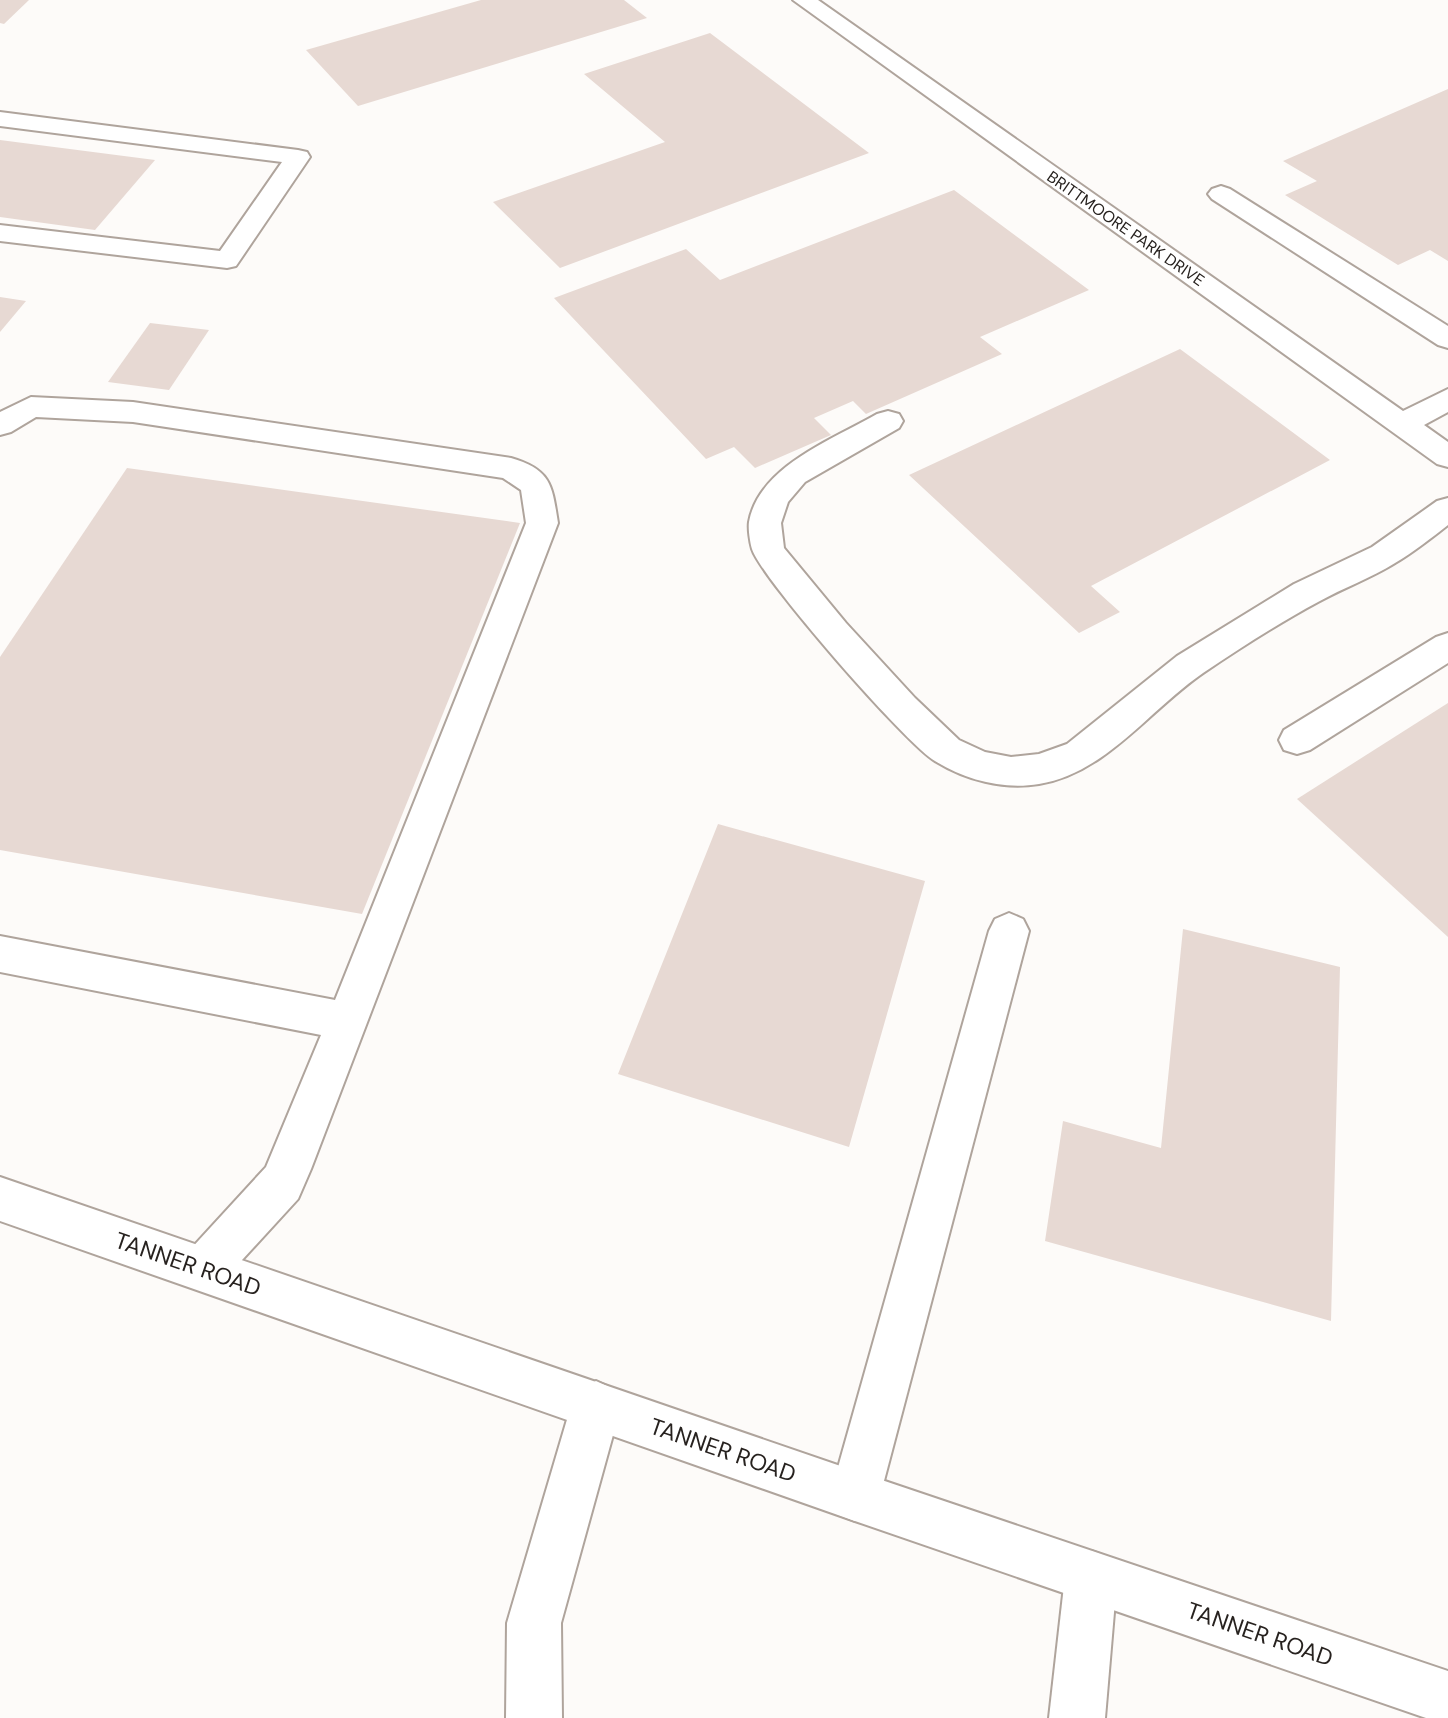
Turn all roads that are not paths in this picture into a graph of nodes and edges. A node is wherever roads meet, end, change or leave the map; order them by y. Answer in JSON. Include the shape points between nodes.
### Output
{"nodes":[{"id":1,"x":804,"y":0,"type":"edge"},
{"id":2,"x":0,"y":119,"type":"edge"},
{"id":3,"x":1221,"y":194,"type":"dead end"},
{"id":4,"x":0,"y":233,"type":"edge"},
{"id":5,"x":1448,"y":339,"type":"edge"},
{"id":6,"x":1448,"y":399,"type":"edge"},
{"id":7,"x":888,"y":421,"type":"dead end"},
{"id":8,"x":1402,"y":424,"type":"junction"},
{"id":9,"x":0,"y":425,"type":"edge"},
{"id":10,"x":1448,"y":457,"type":"edge"},
{"id":11,"x":1448,"y":509,"type":"edge"},
{"id":12,"x":1448,"y":646,"type":"edge"},
{"id":13,"x":1297,"y":740,"type":"dead end"},
{"id":14,"x":1009,"y":931,"type":"dead end"},
{"id":15,"x":0,"y":954,"type":"edge"},
{"id":16,"x":347,"y":1021,"type":"junction"},
{"id":17,"x":0,"y":1199,"type":"edge"},
{"id":18,"x":204,"y":1268,"type":"junction"},
{"id":19,"x":596,"y":1406,"type":"junction"},
{"id":20,"x":855,"y":1496,"type":"junction"},
{"id":21,"x":1091,"y":1577,"type":"junction"},
{"id":22,"x":1448,"y":1698,"type":"edge"},
{"id":23,"x":534,"y":1718,"type":"edge"},
{"id":24,"x":1077,"y":1718,"type":"edge"}],
"edges":[{"from":1,"to":8,"type":"street","name":"BRITTMOORE PARK DRIVE"},
{"from":2,"to":4,"type":"street","via":[[298,157],[227,260]]},
{"from":3,"to":5,"type":"street"},
{"from":6,"to":8,"type":"street"},
{"from":7,"to":11,"type":"street","via":[[794,475],[774,498],[765,523],[768,549],[834,632],[946,750],[978,765],[1011,772],[1041,769],[1080,754],[1189,665],[1306,593],[1384,555]]},
{"from":8,"to":10,"type":"street","name":"BRITTMOORE PARK DRIVE"},
{"from":9,"to":16,"type":"street","via":[[31,407],[133,412],[511,469],[536,485],[542,523]]},
{"from":12,"to":13,"type":"street"},
{"from":14,"to":20,"type":"street"},
{"from":15,"to":16,"type":"street"},
{"from":16,"to":18,"type":"street","via":[[282,1183]]},
{"from":17,"to":18,"type":"street","name":"TANNER ROAD"},
{"from":18,"to":19,"type":"street","name":"TANNER ROAD"},
{"from":19,"to":20,"type":"street","name":"TANNER ROAD"},
{"from":19,"to":23,"type":"street","via":[[534,1623]]},
{"from":20,"to":21,"type":"street","name":"TANNER ROAD"},
{"from":21,"to":22,"type":"street","name":"TANNER ROAD"},
{"from":21,"to":24,"type":"street"}]}
